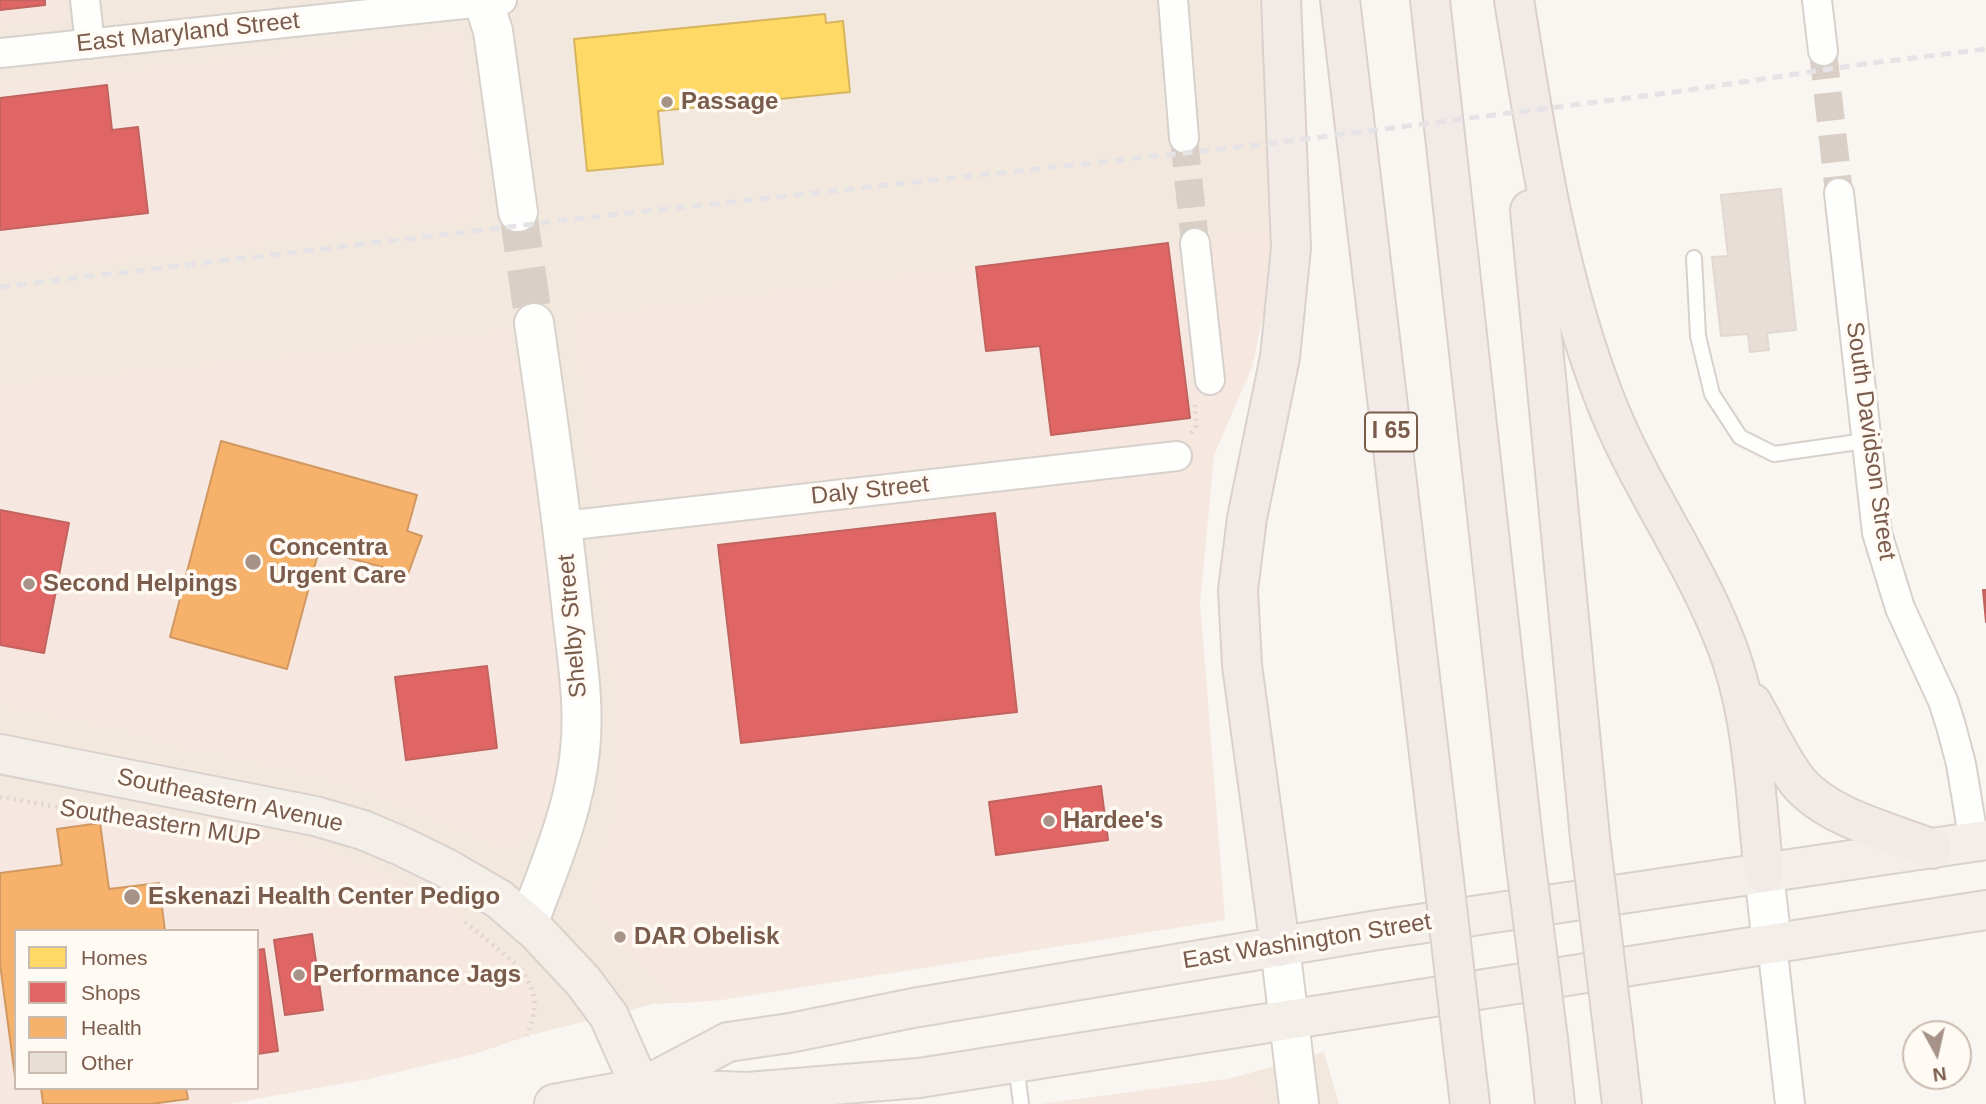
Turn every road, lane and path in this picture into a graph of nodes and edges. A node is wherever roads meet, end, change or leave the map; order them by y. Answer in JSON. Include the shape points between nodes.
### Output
{"nodes":[{"id":1,"x":85,"y":0,"type":"edge"},
{"id":2,"x":1172,"y":0,"type":"edge"},
{"id":3,"x":1281,"y":0,"type":"edge"},
{"id":4,"x":1340,"y":0,"type":"edge"},
{"id":5,"x":1430,"y":0,"type":"edge"},
{"id":6,"x":1512,"y":0,"type":"edge"},
{"id":7,"x":1817,"y":0,"type":"edge"},
{"id":8,"x":489,"y":1,"type":"edge"},
{"id":9,"x":90,"y":44,"type":"junction"},
{"id":10,"x":1823,"y":51,"type":"tunnel mouth"},
{"id":11,"x":0,"y":52,"type":"edge"},
{"id":12,"x":1184,"y":138,"type":"tunnel mouth"},
{"id":13,"x":1839,"y":193,"type":"tunnel mouth"},
{"id":14,"x":518,"y":212,"type":"tunnel mouth"},
{"id":15,"x":1195,"y":243,"type":"tunnel mouth"},
{"id":16,"x":1694,"y":258,"type":"dead end"},
{"id":17,"x":534,"y":323,"type":"tunnel mouth"},
{"id":18,"x":1210,"y":380,"type":"joint"},
{"id":19,"x":1865,"y":441,"type":"junction"},
{"id":20,"x":1177,"y":456,"type":"joint"},
{"id":21,"x":564,"y":526,"type":"junction"},
{"id":22,"x":1739,"y":680,"type":"junction"},
{"id":23,"x":0,"y":754,"type":"edge"},
{"id":24,"x":0,"y":797,"type":"edge"},
{"id":25,"x":1980,"y":841,"type":"edge"},
{"id":26,"x":269,"y":842,"type":"dead end"},
{"id":27,"x":1932,"y":849,"type":"junction"},
{"id":28,"x":1764,"y":873,"type":"junction"},
{"id":29,"x":1986,"y":910,"type":"edge"},
{"id":30,"x":463,"y":920,"type":"dead end"},
{"id":31,"x":528,"y":924,"type":"junction"},
{"id":32,"x":1772,"y":944,"type":"junction"},
{"id":33,"x":1280,"y":947,"type":"junction"},
{"id":34,"x":1290,"y":1018,"type":"junction"},
{"id":35,"x":527,"y":1036,"type":"dead end"},
{"id":36,"x":1016,"y":1062,"type":"junction"},
{"id":37,"x":644,"y":1096,"type":"edge"},
{"id":38,"x":554,"y":1104,"type":"edge"},
{"id":39,"x":1021,"y":1104,"type":"edge"},
{"id":40,"x":1299,"y":1104,"type":"edge"},
{"id":41,"x":1470,"y":1104,"type":"edge"},
{"id":42,"x":1555,"y":1104,"type":"edge"},
{"id":43,"x":1622,"y":1104,"type":"edge"},
{"id":44,"x":1790,"y":1104,"type":"edge"}],
"edges":[{"from":1,"to":9,"type":"street"},
{"from":2,"to":12,"type":"street"},
{"from":3,"to":33,"type":"highway","via":[[1291,248],[1280,357],[1247,518],[1238,590],[1242,665]]},
{"from":4,"to":41,"type":"highway","number":"I 65","bridge":true},
{"from":5,"to":42,"type":"highway","bridge":true},
{"from":6,"to":22,"type":"highway","via":[[1547,195],[1588,350],[1625,444],[1697,577]]},
{"from":6,"to":43,"type":"highway","bridge":true,"via":[[1590,838]]},
{"from":7,"to":10,"type":"street"},
{"from":8,"to":9,"type":"street","name":"East Maryland Street"},
{"from":8,"to":14,"type":"main road"},
{"from":9,"to":11,"type":"street","name":"East Maryland Street"},
{"from":13,"to":19,"type":"street","name":"South Davidson Street"},
{"from":15,"to":18,"type":"street"},
{"from":16,"to":19,"type":"lane","via":[[1699,337],[1712,394],[1740,437],[1774,454]]},
{"from":17,"to":21,"type":"main road","name":"Shelby Street"},
{"from":18,"to":20,"type":"path","via":[[1193,380],[1196,426],[1191,434],[1175,437]]},
{"from":19,"to":25,"type":"street","name":"South Davidson Street","via":[[1884,559],[1900,608],[1943,701]]},
{"from":20,"to":21,"type":"street","name":"Daly Street"},
{"from":21,"to":31,"type":"main road","name":"Shelby Street","via":[[580,681],[580,751],[563,831]]},
{"from":22,"to":27,"type":"highway","via":[[1791,772],[1813,797],[1844,816]]},
{"from":22,"to":28,"type":"highway"},
{"from":23,"to":31,"type":"main road","name":"Southeastern Avenue","via":[[337,821],[444,867],[499,899]]},
{"from":24,"to":26,"type":"path","name":"Southeastern MUP"},
{"from":25,"to":27,"type":"main road","name":"East Washington Street"},
{"from":27,"to":28,"type":"main road","name":"East Washington Street"},
{"from":28,"to":32,"type":"main road"},
{"from":28,"to":33,"type":"main road","name":"East Washington Street"},
{"from":29,"to":32,"type":"main road","name":"East Washington Street"},
{"from":30,"to":35,"type":"path","via":[[521,968],[534,990],[535,1014]]},
{"from":31,"to":37,"type":"main road","name":"Southeastern Avenue","via":[[609,1016]]},
{"from":32,"to":34,"type":"main road","name":"East Washington Street"},
{"from":32,"to":44,"type":"street"},
{"from":33,"to":34,"type":"main road"},
{"from":33,"to":37,"type":"main road","name":"East Washington Street","via":[[728,1042]]},
{"from":34,"to":36,"type":"main road","name":"East Washington Street"},
{"from":34,"to":40,"type":"main road"},
{"from":36,"to":37,"type":"main road","name":"East Washington Street","via":[[888,1081]]},
{"from":36,"to":39,"type":"lane"},
{"from":37,"to":38,"type":"main road","name":"East Washington Street"}]}
